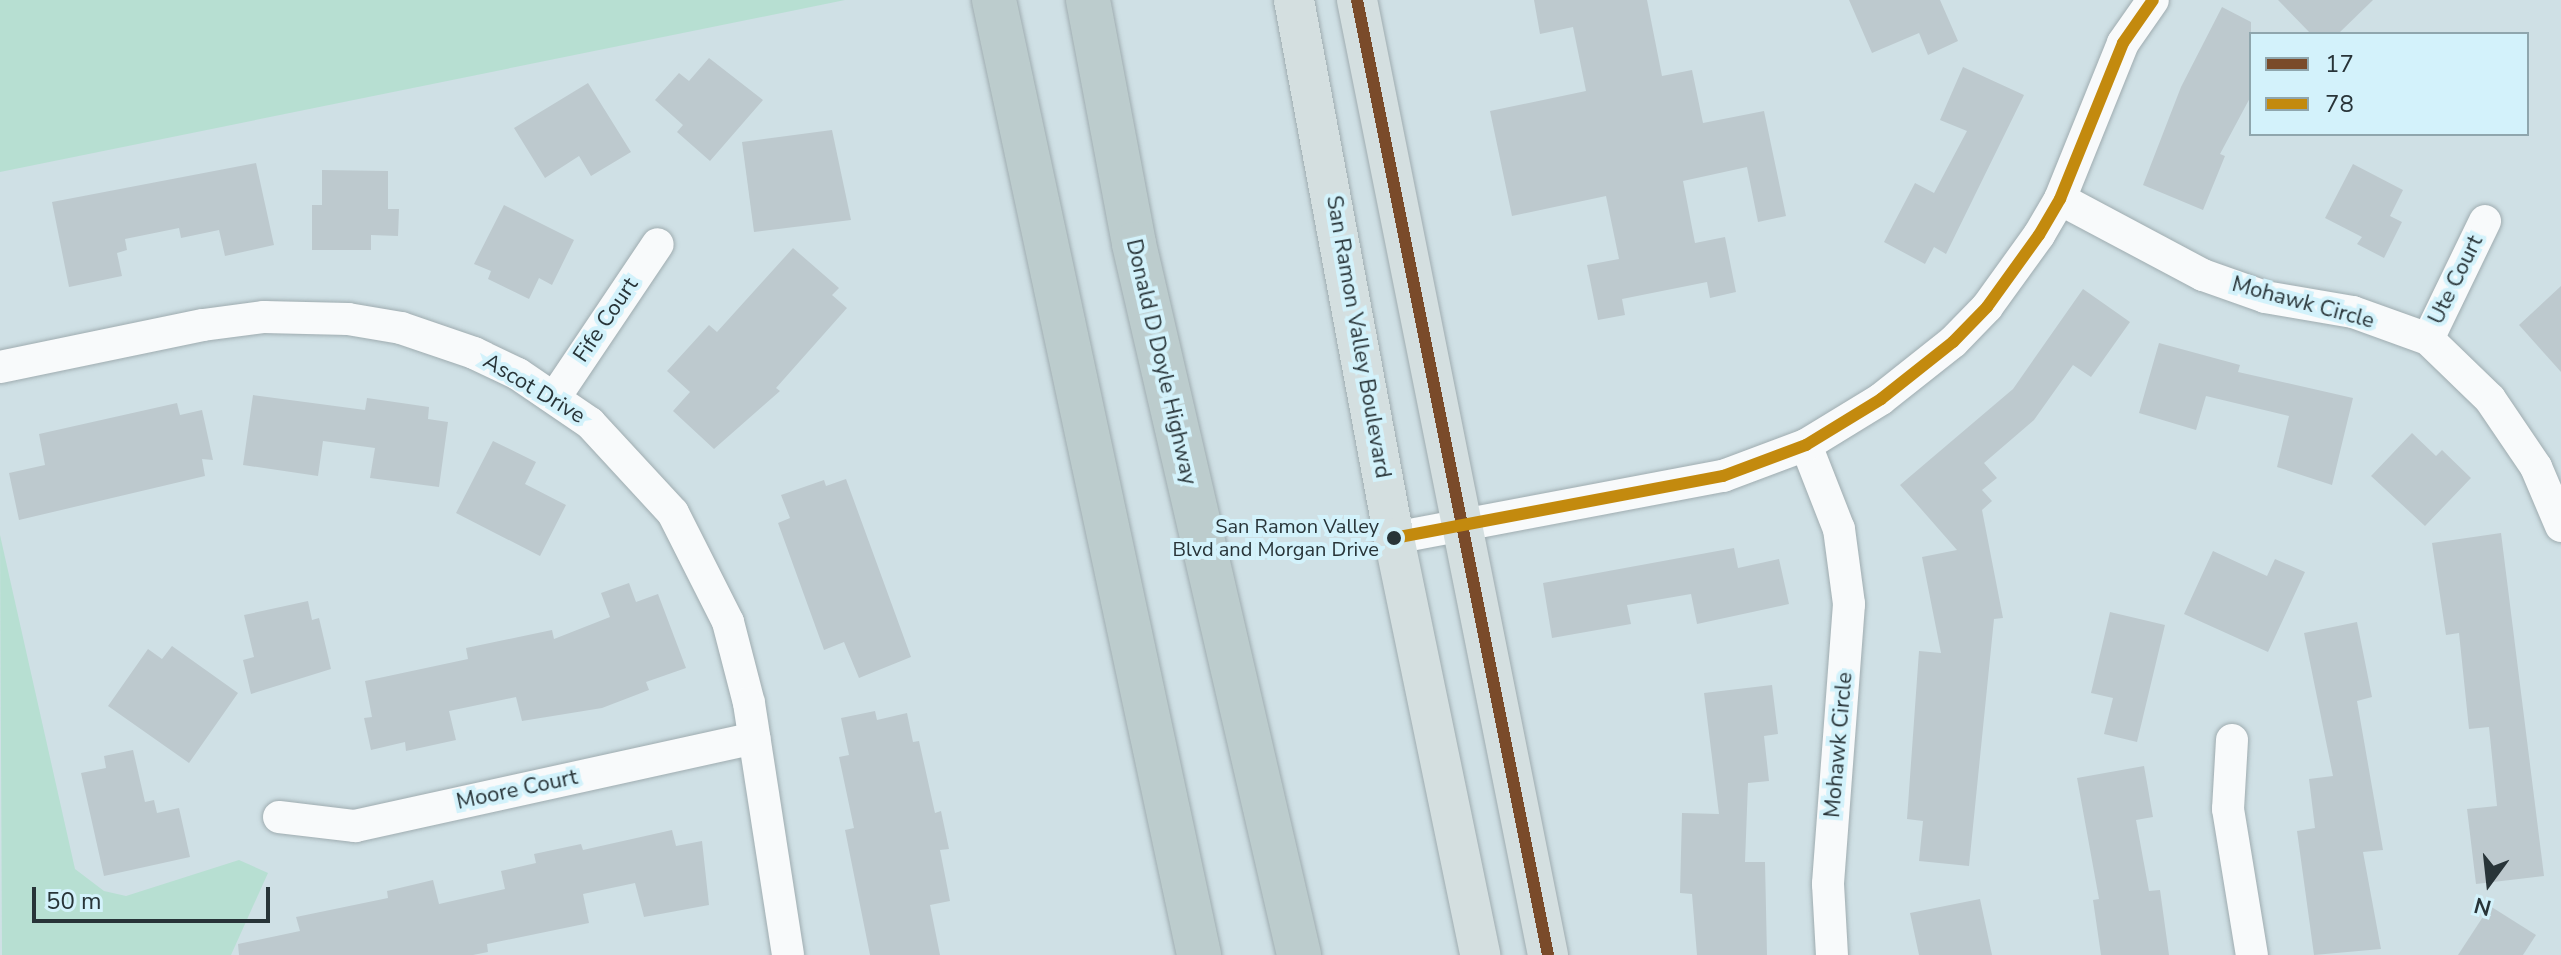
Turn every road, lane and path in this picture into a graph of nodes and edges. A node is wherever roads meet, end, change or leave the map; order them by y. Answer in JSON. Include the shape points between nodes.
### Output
{"nodes":[{"id":1,"x":994,"y":0,"type":"edge"},
{"id":2,"x":1088,"y":0,"type":"edge"},
{"id":3,"x":1294,"y":0,"type":"edge"},
{"id":4,"x":1357,"y":0,"type":"edge"},
{"id":5,"x":2153,"y":0,"type":"edge"},
{"id":6,"x":2060,"y":199,"type":"junction"},
{"id":7,"x":2485,"y":221,"type":"dead end"},
{"id":8,"x":658,"y":244,"type":"dead end"},
{"id":9,"x":2428,"y":339,"type":"junction"},
{"id":10,"x":0,"y":367,"type":"edge"},
{"id":11,"x":555,"y":397,"type":"junction"},
{"id":12,"x":1806,"y":445,"type":"junction"},
{"id":13,"x":1461,"y":525,"type":"junction"},
{"id":14,"x":2561,"y":526,"type":"edge"},
{"id":15,"x":1394,"y":538,"type":"junction"},
{"id":16,"x":754,"y":738,"type":"junction"},
{"id":17,"x":2232,"y":740,"type":"dead end"},
{"id":18,"x":279,"y":817,"type":"dead end"},
{"id":19,"x":788,"y":955,"type":"edge"},
{"id":20,"x":1199,"y":955,"type":"edge"},
{"id":21,"x":1299,"y":955,"type":"edge"},
{"id":22,"x":1480,"y":955,"type":"edge"},
{"id":23,"x":1548,"y":955,"type":"edge"},
{"id":24,"x":1832,"y":955,"type":"edge"},
{"id":25,"x":2252,"y":955,"type":"edge"}],
"edges":[{"from":1,"to":20,"type":"highway"},
{"from":2,"to":21,"type":"highway","name":"Donald D Doyle Highway","via":[[1137,260]]},
{"from":3,"to":15,"type":"main road","name":"San Ramon Valley Boulevard"},
{"from":4,"to":13,"type":"main road"},
{"from":5,"to":6,"type":"street","via":[[2123,43]]},
{"from":6,"to":9,"type":"street","name":"Mohawk Circle","via":[[2203,275],[2265,297],[2353,312]]},
{"from":6,"to":12,"type":"street","via":[[1987,307],[1953,342],[1881,399]]},
{"from":7,"to":9,"type":"street","name":"Ute Court"},
{"from":8,"to":11,"type":"street","name":"Fife Court"},
{"from":9,"to":14,"type":"street","name":"Mohawk Circle","via":[[2490,399],[2536,467]]},
{"from":10,"to":11,"type":"street","name":"Ascot Drive","via":[[203,325],[305,317],[401,328],[437,338]]},
{"from":11,"to":16,"type":"street","name":"Ascot Drive","via":[[650,482],[694,547],[743,669]]},
{"from":12,"to":13,"type":"street","via":[[1723,476]]},
{"from":12,"to":24,"type":"street","name":"Mohawk Circle","via":[[1839,529],[1849,604],[1828,884]]},
{"from":13,"to":15,"type":"street"},
{"from":13,"to":23,"type":"main road"},
{"from":15,"to":22,"type":"main road","name":"San Ramon Valley Boulevard"},
{"from":16,"to":18,"type":"street","name":"Moore Court","via":[[355,826]]},
{"from":16,"to":19,"type":"street","name":"Ascot Drive"},
{"from":17,"to":25,"type":"street","via":[[2228,809]]}]}
